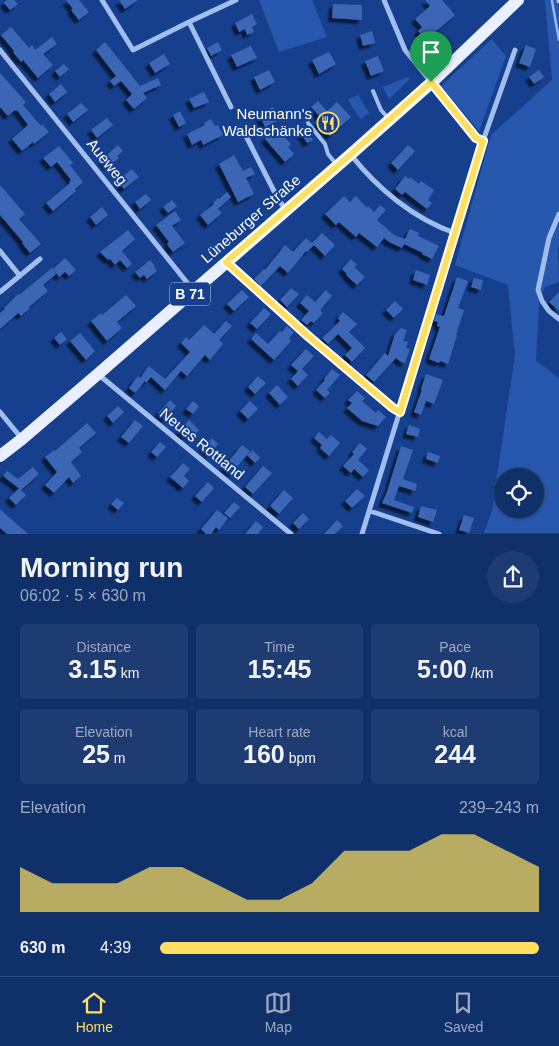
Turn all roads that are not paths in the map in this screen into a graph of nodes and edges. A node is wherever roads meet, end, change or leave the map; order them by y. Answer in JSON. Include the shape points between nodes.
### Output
{"nodes":[{"id":1,"x":102,"y":0,"type":"edge"},
{"id":2,"x":236,"y":0,"type":"edge"},
{"id":3,"x":384,"y":0,"type":"edge"},
{"id":4,"x":518,"y":0,"type":"edge"},
{"id":5,"x":189,"y":22,"type":"junction"},
{"id":6,"x":0,"y":50,"type":"edge"},
{"id":7,"x":515,"y":50,"type":"dead end"},
{"id":8,"x":431,"y":82,"type":"junction"},
{"id":9,"x":373,"y":91,"type":"dead end"},
{"id":10,"x":231,"y":107,"type":"dead end"},
{"id":11,"x":390,"y":119,"type":"junction"},
{"id":12,"x":308,"y":123,"type":"dead end"},
{"id":13,"x":244,"y":132,"type":"dead end"},
{"id":14,"x":483,"y":141,"type":"junction"},
{"id":15,"x":351,"y":154,"type":"junction"},
{"id":16,"x":338,"y":165,"type":"junction"},
{"id":17,"x":286,"y":210,"type":"junction"},
{"id":18,"x":559,"y":214,"type":"edge"},
{"id":19,"x":456,"y":233,"type":"junction"},
{"id":20,"x":0,"y":251,"type":"edge"},
{"id":21,"x":40,"y":259,"type":"dead end"},
{"id":22,"x":226,"y":262,"type":"junction"},
{"id":23,"x":20,"y":276,"type":"junction"},
{"id":24,"x":194,"y":291,"type":"junction"},
{"id":25,"x":0,"y":292,"type":"edge"},
{"id":26,"x":559,"y":319,"type":"edge"},
{"id":27,"x":98,"y":374,"type":"junction"},
{"id":28,"x":0,"y":412,"type":"edge"},
{"id":29,"x":400,"y":412,"type":"junction"},
{"id":30,"x":22,"y":439,"type":"junction"},
{"id":31,"x":0,"y":456,"type":"edge"},
{"id":32,"x":370,"y":511,"type":"junction"},
{"id":33,"x":291,"y":534,"type":"edge"},
{"id":34,"x":362,"y":534,"type":"edge"},
{"id":35,"x":439,"y":534,"type":"edge"}],
"edges":[{"from":1,"to":5,"type":"street","via":[[134,50]]},
{"from":2,"to":5,"type":"street"},
{"from":3,"to":8,"type":"street","via":[[405,50]]},
{"from":4,"to":8,"type":"main road","name":"Lüneburger Straße","number":"B 71"},
{"from":5,"to":10,"type":"street"},
{"from":6,"to":24,"type":"street","name":"Aueweg"},
{"from":7,"to":14,"type":"street"},
{"from":8,"to":11,"type":"main road","name":"Lüneburger Straße","number":"B 71"},
{"from":8,"to":14,"type":"street","via":[[476,138]]},
{"from":9,"to":11,"type":"lane","via":[[381,110]]},
{"from":11,"to":15,"type":"main road","name":"Lüneburger Straße","number":"B 71"},
{"from":12,"to":16,"type":"lane"},
{"from":13,"to":17,"type":"street"},
{"from":14,"to":19,"type":"street"},
{"from":15,"to":16,"type":"main road","name":"Lüneburger Straße","number":"B 71"},
{"from":15,"to":19,"type":"street","via":[[384,190],[416,214]]},
{"from":16,"to":17,"type":"main road","name":"Lüneburger Straße","number":"B 71"},
{"from":17,"to":22,"type":"main road","name":"Lüneburger Straße","number":"B 71"},
{"from":18,"to":26,"type":"street","via":[[549,238],[538,290],[542,302]]},
{"from":19,"to":29,"type":"street"},
{"from":20,"to":23,"type":"street"},
{"from":21,"to":23,"type":"street"},
{"from":22,"to":24,"type":"main road","name":"Lüneburger Straße","number":"B 71"},
{"from":22,"to":29,"type":"street","via":[[308,336]]},
{"from":23,"to":25,"type":"street"},
{"from":24,"to":27,"type":"main road","name":"Lüneburger Straße","number":"B 71"},
{"from":27,"to":30,"type":"main road","name":"Lüneburger Straße","number":"B 71"},
{"from":27,"to":33,"type":"street","name":"Neues Rottland"},
{"from":28,"to":30,"type":"street"},
{"from":29,"to":32,"type":"street"},
{"from":30,"to":31,"type":"main road","name":"Lüneburger Straße","number":"B 71"},
{"from":32,"to":34,"type":"street"},
{"from":32,"to":35,"type":"street"}]}
